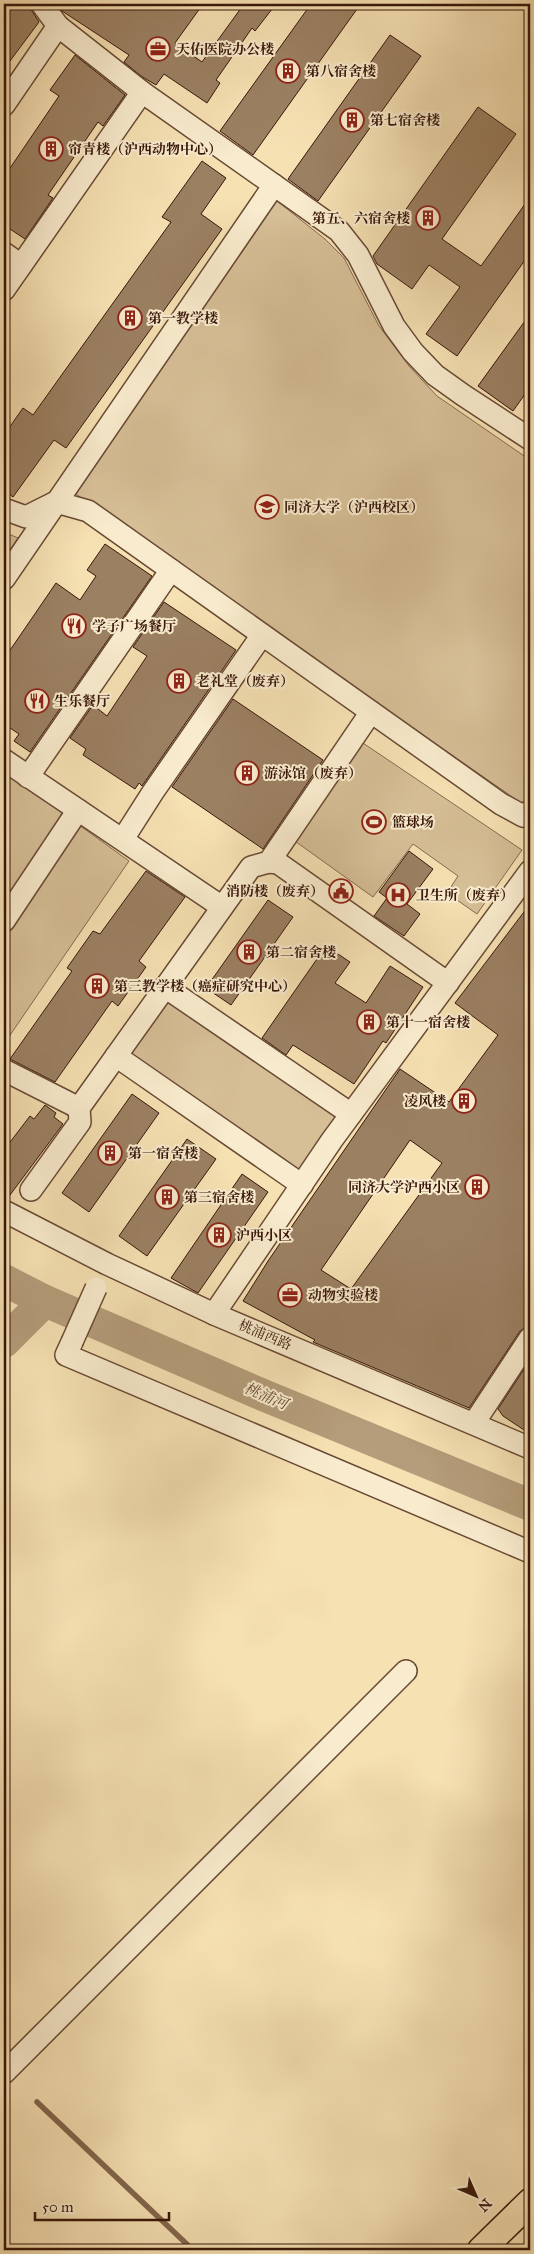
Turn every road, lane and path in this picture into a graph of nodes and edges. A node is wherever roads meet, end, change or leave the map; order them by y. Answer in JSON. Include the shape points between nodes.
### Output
{"nodes":[{"id":1,"x":42,"y":4,"type":"edge"},
{"id":2,"x":58,"y":26,"type":"junction"},
{"id":3,"x":142,"y":92,"type":"junction"},
{"id":4,"x":4,"y":106,"type":"edge"},
{"id":5,"x":274,"y":185,"type":"junction"},
{"id":6,"x":4,"y":253,"type":"edge"},
{"id":7,"x":21,"y":265,"type":"junction"},
{"id":8,"x":4,"y":290,"type":"edge"},
{"id":9,"x":530,"y":439,"type":"edge"},
{"id":10,"x":56,"y":502,"type":"junction"},
{"id":11,"x":4,"y":509,"type":"edge"},
{"id":12,"x":171,"y":570,"type":"junction"},
{"id":13,"x":4,"y":579,"type":"edge"},
{"id":14,"x":262,"y":635,"type":"junction"},
{"id":15,"x":371,"y":712,"type":"junction"},
{"id":16,"x":4,"y":760,"type":"edge"},
{"id":17,"x":28,"y":777,"type":"junction"},
{"id":18,"x":78,"y":810,"type":"junction"},
{"id":19,"x":530,"y":811,"type":"edge"},
{"id":20,"x":123,"y":839,"type":"junction"},
{"id":21,"x":270,"y":862,"type":"junction"},
{"id":22,"x":530,"y":872,"type":"edge"},
{"id":23,"x":222,"y":907,"type":"junction"},
{"id":24,"x":4,"y":921,"type":"edge"},
{"id":25,"x":448,"y":983,"type":"junction"},
{"id":26,"x":165,"y":988,"type":"junction"},
{"id":27,"x":116,"y":1056,"type":"junction"},
{"id":28,"x":4,"y":1070,"type":"edge"},
{"id":29,"x":79,"y":1108,"type":"junction"},
{"id":30,"x":351,"y":1114,"type":"junction"},
{"id":31,"x":302,"y":1185,"type":"junction"},
{"id":32,"x":31,"y":1190,"type":"dead end"},
{"id":33,"x":4,"y":1211,"type":"edge"},
{"id":34,"x":107,"y":1264,"type":"junction"},
{"id":35,"x":214,"y":1314,"type":"junction"},
{"id":36,"x":530,"y":1338,"type":"edge"},
{"id":37,"x":474,"y":1423,"type":"junction"},
{"id":38,"x":530,"y":1448,"type":"edge"},
{"id":39,"x":530,"y":1552,"type":"edge"},
{"id":40,"x":406,"y":1671,"type":"dead end"},
{"id":41,"x":4,"y":2073,"type":"edge"},
{"id":42,"x":530,"y":2202,"type":"edge"},
{"id":43,"x":481,"y":2250,"type":"edge"}],
"edges":[{"from":1,"to":2,"type":"street"},
{"from":2,"to":3,"type":"street"},
{"from":2,"to":4,"type":"street"},
{"from":3,"to":5,"type":"street"},
{"from":3,"to":7,"type":"street"},
{"from":5,"to":9,"type":"street","via":[[339,231],[358,255],[394,326],[435,375]]},
{"from":5,"to":10,"type":"street"},
{"from":6,"to":7,"type":"street"},
{"from":7,"to":8,"type":"street"},
{"from":10,"to":11,"type":"street","via":[[26,518]]},
{"from":10,"to":12,"type":"street","via":[[88,511]]},
{"from":10,"to":13,"type":"street"},
{"from":12,"to":14,"type":"street"},
{"from":12,"to":17,"type":"street"},
{"from":14,"to":15,"type":"street"},
{"from":14,"to":20,"type":"street"},
{"from":15,"to":19,"type":"street","via":[[501,804],[523,816]]},
{"from":15,"to":21,"type":"street"},
{"from":16,"to":17,"type":"street"},
{"from":17,"to":18,"type":"street"},
{"from":18,"to":20,"type":"street"},
{"from":18,"to":24,"type":"street"},
{"from":20,"to":23,"type":"street"},
{"from":21,"to":23,"type":"street","via":[[250,867]]},
{"from":21,"to":25,"type":"street","via":[[278,863]]},
{"from":22,"to":25,"type":"street"},
{"from":23,"to":26,"type":"street"},
{"from":25,"to":30,"type":"street"},
{"from":26,"to":27,"type":"street"},
{"from":26,"to":30,"type":"street"},
{"from":27,"to":29,"type":"street"},
{"from":27,"to":31,"type":"street"},
{"from":28,"to":29,"type":"street"},
{"from":29,"to":32,"type":"street","via":[[80,1122]]},
{"from":30,"to":31,"type":"street"},
{"from":31,"to":35,"type":"street"},
{"from":33,"to":34,"type":"street","name":"桃浦西路"},
{"from":34,"to":35,"type":"street","name":"桃浦西路"},
{"from":34,"to":39,"type":"street","bridge":true,"via":[[66,1355]]},
{"from":35,"to":37,"type":"street","name":"桃浦西路"},
{"from":36,"to":37,"type":"street"},
{"from":37,"to":38,"type":"street","name":"桃浦西路"},
{"from":40,"to":41,"type":"street"},
{"from":42,"to":43,"type":"main road"}]}
